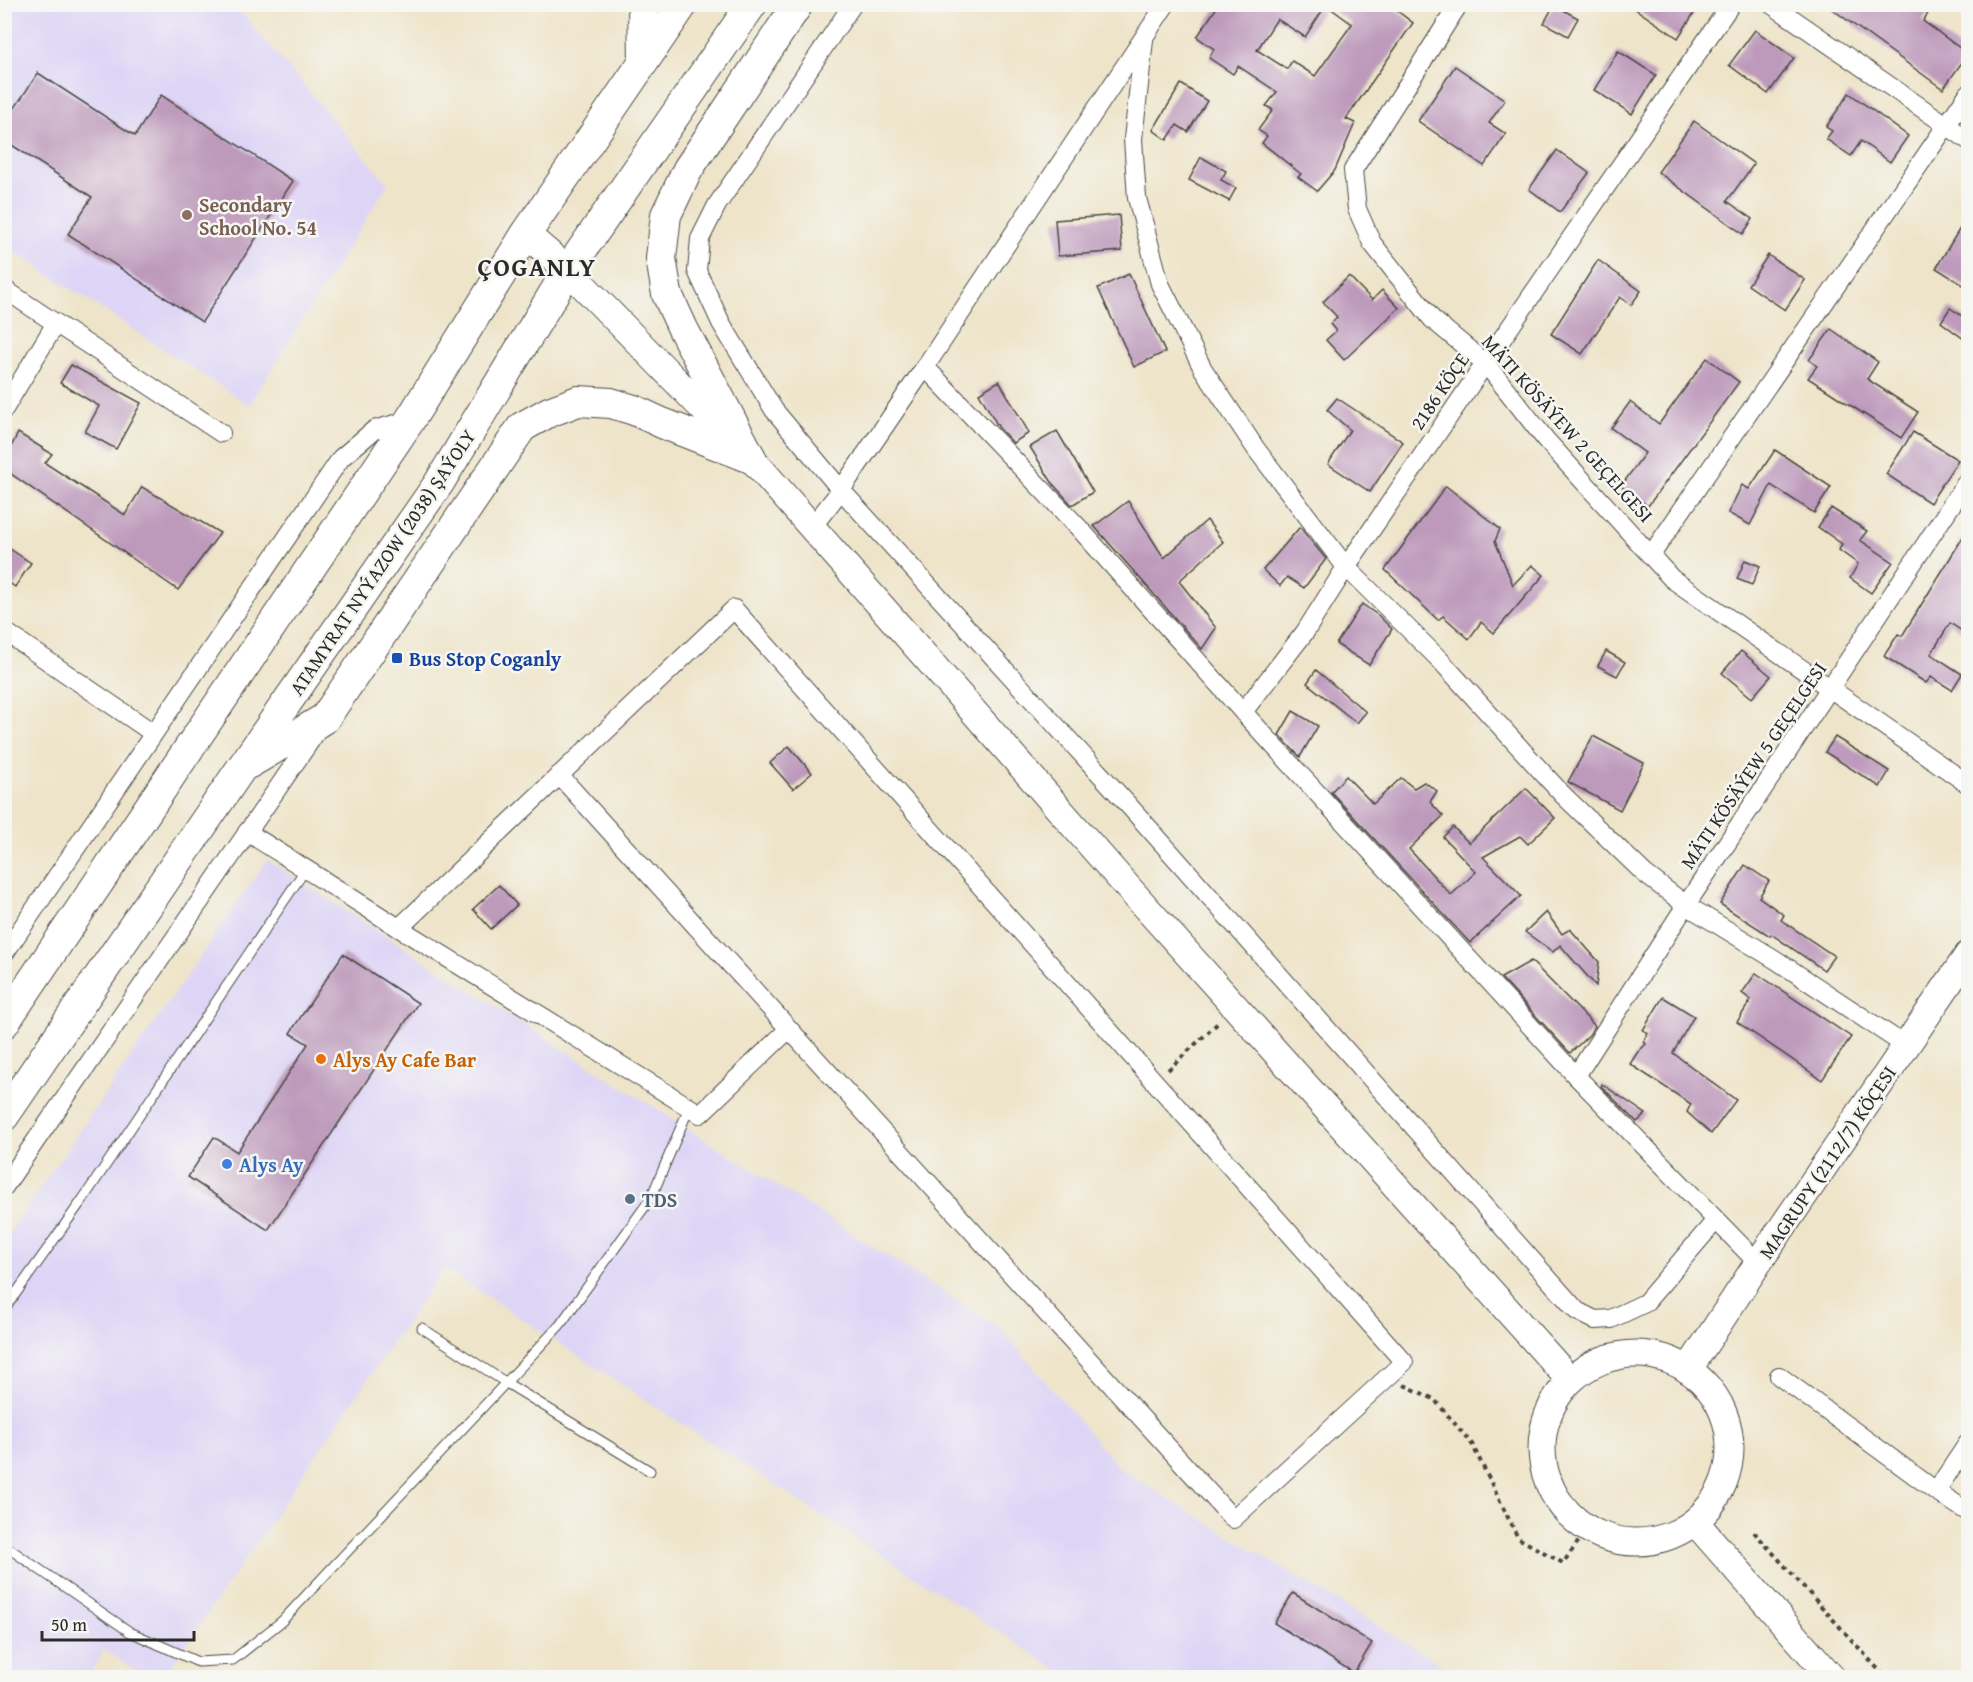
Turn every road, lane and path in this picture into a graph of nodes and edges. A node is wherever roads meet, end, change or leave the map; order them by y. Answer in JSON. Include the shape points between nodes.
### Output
{"nodes":[{"id":1,"x":643,"y":4,"type":"edge"},
{"id":2,"x":683,"y":4,"type":"edge"},
{"id":3,"x":752,"y":4,"type":"edge"},
{"id":4,"x":798,"y":4,"type":"edge"},
{"id":5,"x":854,"y":4,"type":"edge"},
{"id":6,"x":1166,"y":4,"type":"edge"},
{"id":7,"x":1459,"y":4,"type":"edge"},
{"id":8,"x":1731,"y":4,"type":"edge"},
{"id":9,"x":1771,"y":4,"type":"edge"},
{"id":10,"x":1145,"y":36,"type":"junction"},
{"id":11,"x":644,"y":61,"type":"junction"},
{"id":12,"x":759,"y":63,"type":"junction"},
{"id":13,"x":1968,"y":94,"type":"edge"},
{"id":14,"x":671,"y":121,"type":"junction"},
{"id":15,"x":1948,"y":125,"type":"junction"},
{"id":16,"x":1968,"y":140,"type":"edge"},
{"id":17,"x":526,"y":234,"type":"junction"},
{"id":18,"x":568,"y":270,"type":"junction"},
{"id":19,"x":4,"y":289,"type":"edge"},
{"id":20,"x":56,"y":323,"type":"junction"},
{"id":21,"x":1485,"y":363,"type":"junction"},
{"id":22,"x":925,"y":367,"type":"junction"},
{"id":23,"x":4,"y":409,"type":"edge"},
{"id":24,"x":410,"y":420,"type":"junction"},
{"id":25,"x":220,"y":433,"type":"dead end"},
{"id":26,"x":751,"y":458,"type":"junction"},
{"id":27,"x":1968,"y":480,"type":"edge"},
{"id":28,"x":439,"y":483,"type":"junction"},
{"id":29,"x":841,"y":490,"type":"junction"},
{"id":30,"x":812,"y":527,"type":"junction"},
{"id":31,"x":1651,"y":555,"type":"junction"},
{"id":32,"x":431,"y":562,"type":"junction"},
{"id":33,"x":1346,"y":567,"type":"junction"},
{"id":34,"x":4,"y":631,"type":"edge"},
{"id":35,"x":1831,"y":689,"type":"junction"},
{"id":36,"x":1243,"y":712,"type":"junction"},
{"id":37,"x":325,"y":718,"type":"junction"},
{"id":38,"x":153,"y":733,"type":"junction"},
{"id":39,"x":240,"y":770,"type":"junction"},
{"id":40,"x":559,"y":776,"type":"junction"},
{"id":41,"x":1968,"y":784,"type":"edge"},
{"id":42,"x":247,"y":832,"type":"junction"},
{"id":43,"x":305,"y":870,"type":"junction"},
{"id":44,"x":1686,"y":905,"type":"junction"},
{"id":45,"x":399,"y":928,"type":"junction"},
{"id":46,"x":4,"y":954,"type":"edge"},
{"id":47,"x":1968,"y":955,"type":"edge"},
{"id":48,"x":1234,"y":1006,"type":"junction"},
{"id":49,"x":4,"y":1023,"type":"edge"},
{"id":50,"x":789,"y":1029,"type":"junction"},
{"id":51,"x":1906,"y":1046,"type":"junction"},
{"id":52,"x":1576,"y":1076,"type":"junction"},
{"id":53,"x":1156,"y":1083,"type":"junction"},
{"id":54,"x":689,"y":1108,"type":"junction"},
{"id":55,"x":4,"y":1116,"type":"edge"},
{"id":56,"x":4,"y":1187,"type":"edge"},
{"id":57,"x":1716,"y":1220,"type":"junction"},
{"id":58,"x":1758,"y":1263,"type":"junction"},
{"id":59,"x":4,"y":1310,"type":"edge"},
{"id":60,"x":422,"y":1328,"type":"dead end"},
{"id":61,"x":1688,"y":1370,"type":"junction"},
{"id":62,"x":1779,"y":1376,"type":"dead end"},
{"id":63,"x":1387,"y":1377,"type":"junction"},
{"id":64,"x":1570,"y":1380,"type":"junction"},
{"id":65,"x":505,"y":1382,"type":"junction"},
{"id":66,"x":1968,"y":1443,"type":"edge"},
{"id":67,"x":650,"y":1471,"type":"dead end"},
{"id":68,"x":1936,"y":1491,"type":"junction"},
{"id":69,"x":1968,"y":1512,"type":"edge"},
{"id":70,"x":1695,"y":1522,"type":"junction"},
{"id":71,"x":1588,"y":1528,"type":"junction"},
{"id":72,"x":1754,"y":1532,"type":"dead end"},
{"id":73,"x":4,"y":1545,"type":"edge"},
{"id":74,"x":1832,"y":1677,"type":"edge"},
{"id":75,"x":1886,"y":1677,"type":"edge"}],
"edges":[{"from":1,"to":11,"type":"main road"},
{"from":2,"to":11,"type":"main road"},
{"from":3,"to":14,"type":"main road","name":"ATAMYRAT NYÝAZOW (2038) ŞAÝOLY"},
{"from":4,"to":12,"type":"main road"},
{"from":5,"to":29,"type":"street","via":[[717,205],[700,239],[697,271],[721,323],[774,410]]},
{"from":6,"to":10,"type":"street"},
{"from":7,"to":21,"type":"street","name":"MÄTI KÖSÄÝEW 2 GEÇELGESI","via":[[1353,170],[1357,209],[1372,243],[1432,318]]},
{"from":8,"to":21,"type":"street","name":"2186 KÖÇE"},
{"from":9,"to":15,"type":"street"},
{"from":10,"to":22,"type":"street"},
{"from":10,"to":33,"type":"street","via":[[1133,139],[1137,198],[1160,284],[1203,369],[1256,449]]},
{"from":11,"to":17,"type":"main road"},
{"from":12,"to":14,"type":"main road"},
{"from":12,"to":26,"type":"main road","via":[[688,169],[666,214],[661,258],[667,294],[682,329]]},
{"from":13,"to":15,"type":"street"},
{"from":14,"to":18,"type":"main road","name":"ATAMYRAT NYÝAZOW (2038) ŞAÝOLY"},
{"from":15,"to":16,"type":"street"},
{"from":15,"to":31,"type":"street"},
{"from":17,"to":18,"type":"street"},
{"from":17,"to":24,"type":"main road"},
{"from":18,"to":26,"type":"street"},
{"from":18,"to":28,"type":"main road","name":"ATAMYRAT NYÝAZOW (2038) ŞAÝOLY"},
{"from":19,"to":20,"type":"street"},
{"from":20,"to":23,"type":"street"},
{"from":20,"to":25,"type":"street"},
{"from":21,"to":31,"type":"street","name":"MÄTI KÖSÄÝEW 2 GEÇELGESI","via":[[1546,441]]},
{"from":21,"to":33,"type":"street","name":"2186 KÖÇE"},
{"from":22,"to":29,"type":"street"},
{"from":22,"to":36,"type":"street","via":[[1079,528]]},
{"from":24,"to":38,"type":"street","via":[[374,430],[341,458]]},
{"from":24,"to":49,"type":"main road"},
{"from":26,"to":30,"type":"street"},
{"from":26,"to":32,"type":"main road","via":[[634,410],[611,403],[578,401],[522,427]]},
{"from":27,"to":35,"type":"street","name":"MÄTI KÖSÄÝEW 5 GEÇELGESI"},
{"from":28,"to":32,"type":"main road"},
{"from":28,"to":39,"type":"main road","name":"ATAMYRAT NYÝAZOW (2038) ŞAÝOLY"},
{"from":29,"to":30,"type":"street"},
{"from":29,"to":57,"type":"street","via":[[1131,808],[1577,1311],[1595,1320],[1611,1319],[1645,1303]]},
{"from":30,"to":48,"type":"street"},
{"from":31,"to":35,"type":"street","name":"MÄTI KÖSÄÝEW 2 GEÇELGESI","via":[[1672,579]]},
{"from":32,"to":37,"type":"main road"},
{"from":33,"to":36,"type":"street","name":"2186 KÖÇE","via":[[1305,632]]},
{"from":33,"to":44,"type":"street","via":[[1440,660],[1570,802],[1645,874]]},
{"from":34,"to":38,"type":"street"},
{"from":35,"to":41,"type":"street","name":"MÄTI KÖSÄÝEW 2 GEÇELGESI"},
{"from":35,"to":44,"type":"street","name":"MÄTI KÖSÄÝEW 5 GEÇELGESI"},
{"from":36,"to":52,"type":"street"},
{"from":37,"to":39,"type":"main road"},
{"from":37,"to":42,"type":"street"},
{"from":38,"to":46,"type":"street"},
{"from":39,"to":55,"type":"main road","name":"ATAMYRAT NYÝAZOW (2038) ŞAÝOLY"},
{"from":40,"to":45,"type":"street"},
{"from":40,"to":50,"type":"street"},
{"from":40,"to":53,"type":"street","via":[[734,609]]},
{"from":42,"to":43,"type":"street"},
{"from":42,"to":56,"type":"street"},
{"from":43,"to":45,"type":"street"},
{"from":43,"to":59,"type":"lane"},
{"from":44,"to":51,"type":"street"},
{"from":44,"to":52,"type":"street","name":"MÄTI KÖSÄÝEW 5 GEÇELGESI"},
{"from":45,"to":54,"type":"street"},
{"from":47,"to":51,"type":"street","name":"MAGRUPY (2112/7) KÖÇESI"},
{"from":48,"to":53,"type":"path"},
{"from":48,"to":64,"type":"street"},
{"from":50,"to":54,"type":"street","via":[[700,1114]]},
{"from":50,"to":63,"type":"street","via":[[1233,1519]]},
{"from":51,"to":58,"type":"street","name":"MAGRUPY (2112/7) KÖÇESI"},
{"from":52,"to":57,"type":"street"},
{"from":53,"to":63,"type":"street","via":[[1404,1362]]},
{"from":54,"to":65,"type":"lane","via":[[651,1198],[560,1325]]},
{"from":57,"to":58,"type":"street"},
{"from":58,"to":61,"type":"street","name":"MAGRUPY (2112/7) KÖÇESI"},
{"from":60,"to":65,"type":"lane"},
{"from":61,"to":64,"type":"street","via":[[1659,1357],[1627,1354],[1596,1363]]},
{"from":61,"to":70,"type":"street","via":[[1710,1390],[1724,1416],[1730,1444],[1727,1474],[1714,1501]]},
{"from":62,"to":68,"type":"street"},
{"from":63,"to":71,"type":"path","via":[[1434,1399],[1472,1444],[1518,1538],[1563,1563]]},
{"from":64,"to":71,"type":"street","via":[[1551,1406],[1542,1437],[1544,1468],[1555,1498],[1576,1522]]},
{"from":65,"to":67,"type":"lane"},
{"from":65,"to":73,"type":"lane","via":[[282,1621],[233,1660],[198,1662],[130,1632]]},
{"from":66,"to":68,"type":"street"},
{"from":68,"to":69,"type":"street"},
{"from":70,"to":71,"type":"street","via":[[1667,1538],[1636,1543],[1604,1538]]},
{"from":70,"to":74,"type":"street"},
{"from":72,"to":75,"type":"path"}]}
